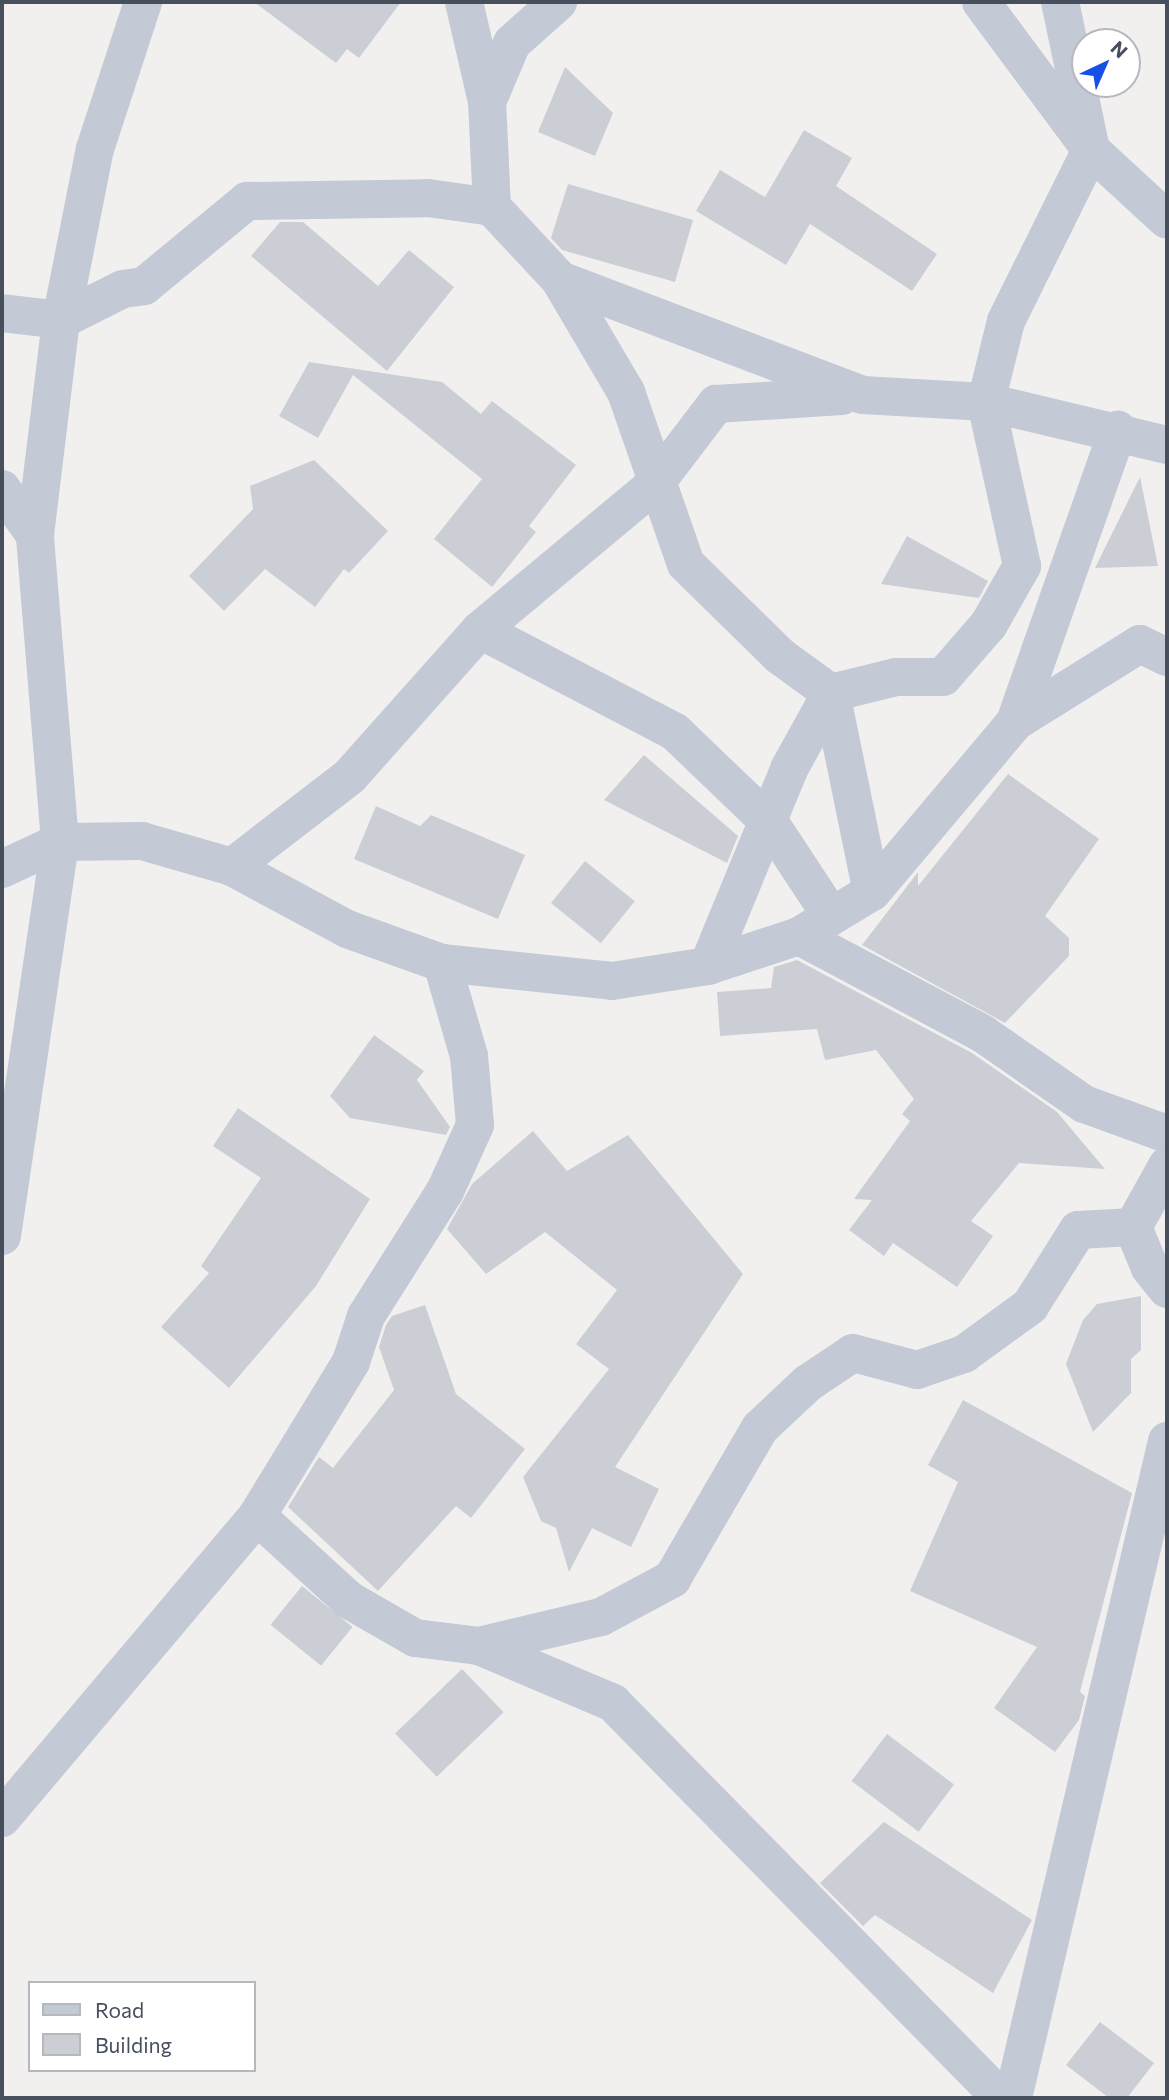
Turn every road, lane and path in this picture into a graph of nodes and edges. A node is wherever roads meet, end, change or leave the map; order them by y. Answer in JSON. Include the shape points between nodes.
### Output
{"nodes":[{"id":1,"x":143,"y":2,"type":"edge"},
{"id":2,"x":464,"y":2,"type":"edge"},
{"id":3,"x":558,"y":2,"type":"edge"},
{"id":4,"x":981,"y":2,"type":"edge"},
{"id":5,"x":1060,"y":2,"type":"edge"},
{"id":6,"x":487,"y":102,"type":"junction"},
{"id":7,"x":1091,"y":150,"type":"junction"},
{"id":8,"x":492,"y":207,"type":"junction"},
{"id":9,"x":1167,"y":220,"type":"edge"},
{"id":10,"x":561,"y":281,"type":"junction"},
{"id":11,"x":2,"y":313,"type":"edge"},
{"id":12,"x":61,"y":320,"type":"junction"},
{"id":13,"x":862,"y":395,"type":"junction"},
{"id":14,"x":986,"y":402,"type":"junction"},
{"id":15,"x":1118,"y":430,"type":"junction"},
{"id":16,"x":1167,"y":445,"type":"edge"},
{"id":17,"x":655,"y":484,"type":"junction"},
{"id":18,"x":2,"y":489,"type":"edge"},
{"id":19,"x":35,"y":535,"type":"junction"},
{"id":20,"x":480,"y":630,"type":"junction"},
{"id":21,"x":1167,"y":657,"type":"edge"},
{"id":22,"x":831,"y":693,"type":"junction"},
{"id":23,"x":1015,"y":722,"type":"junction"},
{"id":24,"x":770,"y":823,"type":"junction"},
{"id":25,"x":60,"y":842,"type":"junction"},
{"id":26,"x":232,"y":867,"type":"junction"},
{"id":27,"x":2,"y":869,"type":"edge"},
{"id":28,"x":872,"y":892,"type":"junction"},
{"id":29,"x":815,"y":926,"type":"junction"},
{"id":30,"x":442,"y":963,"type":"junction"},
{"id":31,"x":708,"y":966,"type":"junction"},
{"id":32,"x":1167,"y":1134,"type":"edge"},
{"id":33,"x":1167,"y":1166,"type":"edge"},
{"id":34,"x":1133,"y":1227,"type":"junction"},
{"id":35,"x":2,"y":1236,"type":"edge"},
{"id":36,"x":1167,"y":1289,"type":"edge"},
{"id":37,"x":1167,"y":1441,"type":"edge"},
{"id":38,"x":257,"y":1516,"type":"junction"},
{"id":39,"x":479,"y":1646,"type":"junction"},
{"id":40,"x":2,"y":1818,"type":"edge"},
{"id":41,"x":1001,"y":2098,"type":"edge"},
{"id":42,"x":1013,"y":2098,"type":"edge"}],
"edges":[{"from":1,"to":12,"type":"street","via":[[95,149]]},
{"from":2,"to":6,"type":"street"},
{"from":3,"to":6,"type":"street","via":[[512,43]]},
{"from":4,"to":7,"type":"street"},
{"from":5,"to":7,"type":"street"},
{"from":6,"to":8,"type":"street"},
{"from":7,"to":9,"type":"street"},
{"from":7,"to":14,"type":"street","via":[[1006,321]]},
{"from":8,"to":10,"type":"street"},
{"from":8,"to":12,"type":"street","via":[[415,197],[247,201],[163,274]]},
{"from":10,"to":13,"type":"street"},
{"from":10,"to":17,"type":"street","via":[[626,392]]},
{"from":11,"to":12,"type":"street"},
{"from":12,"to":19,"type":"street"},
{"from":13,"to":14,"type":"street"},
{"from":13,"to":17,"type":"street","via":[[716,404]]},
{"from":14,"to":15,"type":"street"},
{"from":14,"to":22,"type":"street","via":[[1021,566],[989,624],[943,677],[896,677]]},
{"from":15,"to":16,"type":"street"},
{"from":15,"to":23,"type":"street"},
{"from":17,"to":20,"type":"street"},
{"from":17,"to":22,"type":"street","via":[[686,564],[780,656]]},
{"from":18,"to":19,"type":"street"},
{"from":19,"to":25,"type":"street"},
{"from":20,"to":24,"type":"street","via":[[675,732]]},
{"from":20,"to":26,"type":"street","via":[[350,776]]},
{"from":21,"to":23,"type":"street","via":[[1140,644]]},
{"from":22,"to":24,"type":"street","via":[[789,769]]},
{"from":22,"to":28,"type":"street"},
{"from":23,"to":28,"type":"street"},
{"from":24,"to":29,"type":"street"},
{"from":24,"to":31,"type":"street"},
{"from":25,"to":26,"type":"street","via":[[142,841]]},
{"from":25,"to":27,"type":"street"},
{"from":25,"to":35,"type":"street"},
{"from":26,"to":30,"type":"street","via":[[347,929]]},
{"from":28,"to":29,"type":"street"},
{"from":29,"to":31,"type":"street"},
{"from":29,"to":32,"type":"street","via":[[1084,1104]]},
{"from":30,"to":31,"type":"street","via":[[612,981]]},
{"from":30,"to":38,"type":"street","via":[[469,1056],[475,1125],[445,1191],[366,1315],[351,1363]]},
{"from":33,"to":34,"type":"street"},
{"from":34,"to":36,"type":"street","via":[[1150,1268]]},
{"from":34,"to":39,"type":"street","via":[[1078,1230],[1030,1306],[964,1354],[917,1370],[853,1353],[808,1383],[760,1428],[672,1579],[601,1617]]},
{"from":37,"to":42,"type":"street"},
{"from":38,"to":39,"type":"street","via":[[349,1600],[415,1638]]},
{"from":38,"to":40,"type":"street"},
{"from":39,"to":41,"type":"street","via":[[613,1703]]}]}
